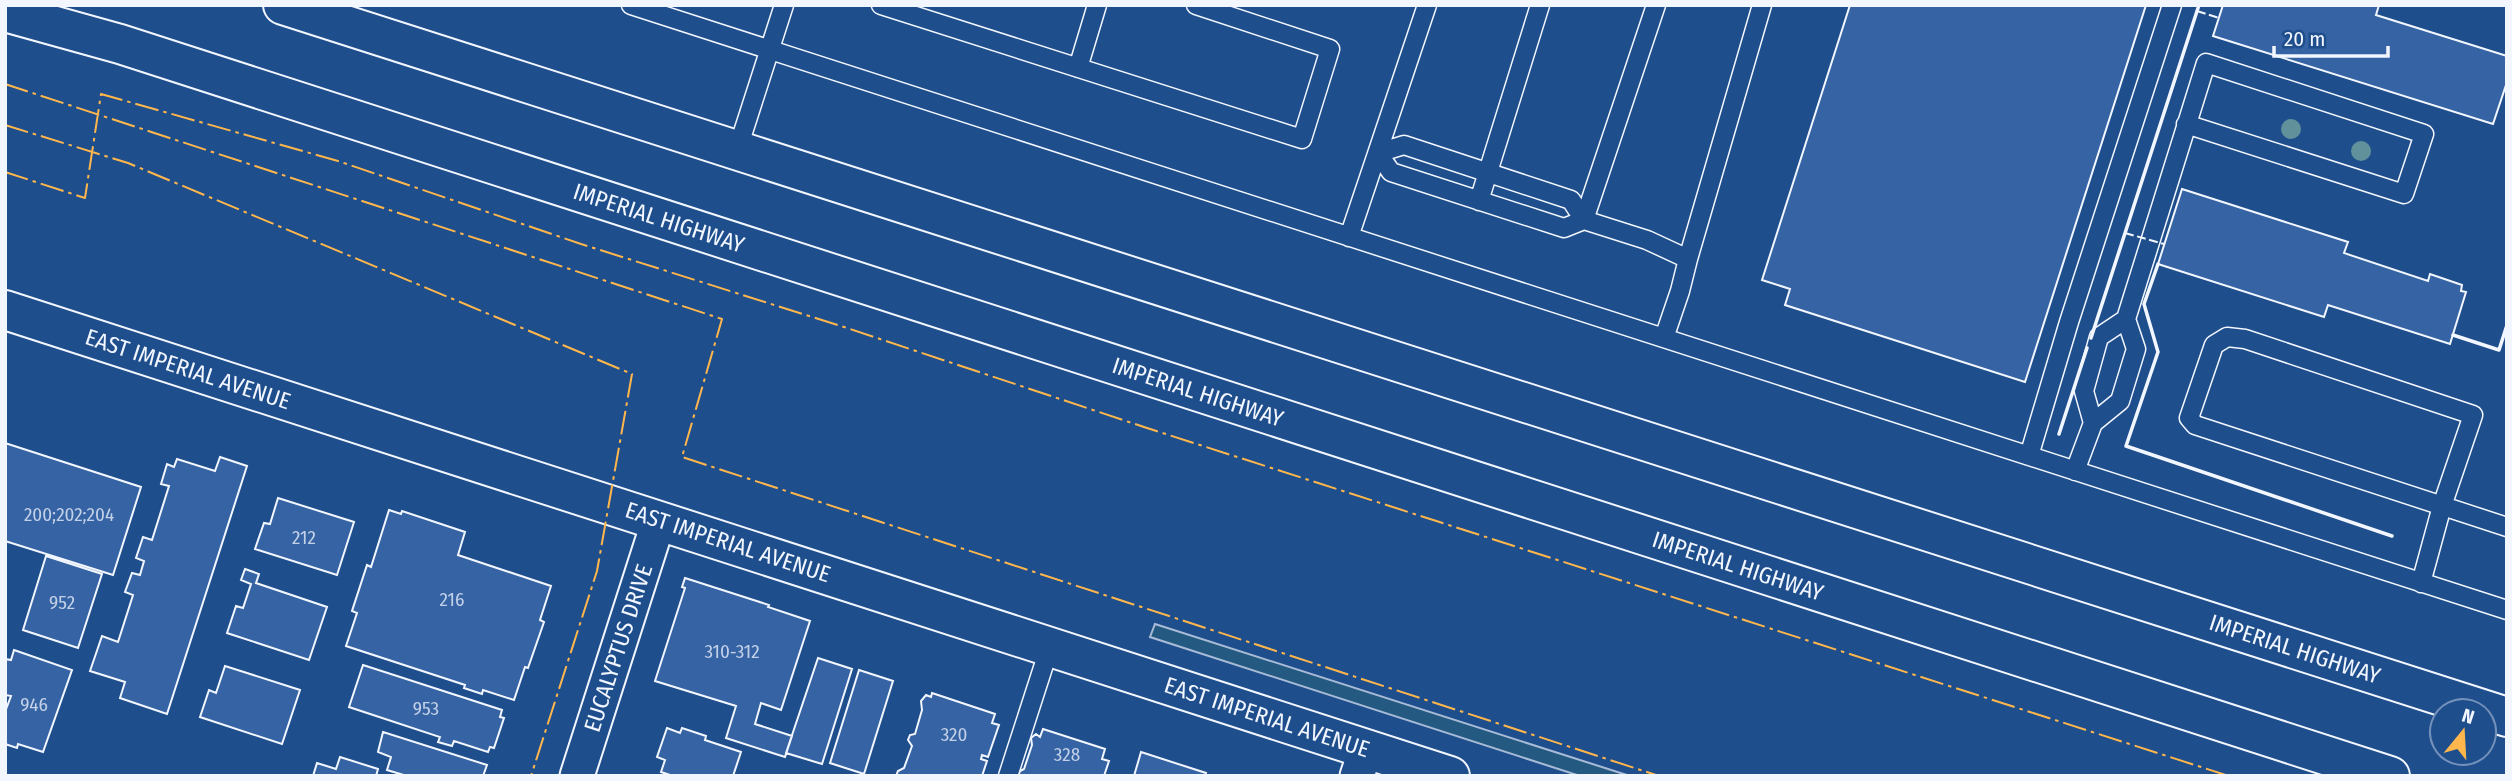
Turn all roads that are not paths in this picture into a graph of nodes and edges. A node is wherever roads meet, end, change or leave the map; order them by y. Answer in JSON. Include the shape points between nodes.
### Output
{"nodes":[{"id":1,"x":283,"y":5,"type":"edge"},
{"id":2,"x":631,"y":5,"type":"edge"},
{"id":3,"x":784,"y":5,"type":"edge"},
{"id":4,"x":881,"y":5,"type":"edge"},
{"id":5,"x":1097,"y":5,"type":"edge"},
{"id":6,"x":1196,"y":5,"type":"edge"},
{"id":7,"x":1427,"y":5,"type":"edge"},
{"id":8,"x":1540,"y":5,"type":"edge"},
{"id":9,"x":1656,"y":5,"type":"edge"},
{"id":10,"x":1762,"y":5,"type":"edge"},
{"id":11,"x":2172,"y":5,"type":"edge"},
{"id":12,"x":5,"y":12,"type":"edge"},
{"id":13,"x":769,"y":49,"type":"junction"},
{"id":14,"x":1079,"y":68,"type":"junction"},
{"id":15,"x":2186,"y":124,"type":"junction"},
{"id":16,"x":737,"y":151,"type":"junction"},
{"id":17,"x":1378,"y":153,"type":"junction"},
{"id":18,"x":1488,"y":173,"type":"junction"},
{"id":19,"x":1479,"y":201,"type":"junction"},
{"id":20,"x":1584,"y":220,"type":"junction"},
{"id":21,"x":1349,"y":237,"type":"junction"},
{"id":22,"x":1688,"y":259,"type":"junction"},
{"id":23,"x":5,"y":310,"type":"edge"},
{"id":24,"x":2126,"y":319,"type":"junction"},
{"id":25,"x":1664,"y":338,"type":"junction"},
{"id":26,"x":2093,"y":423,"type":"junction"},
{"id":27,"x":2029,"y":456,"type":"junction"},
{"id":28,"x":2075,"y":471,"type":"junction"},
{"id":29,"x":2442,"y":506,"type":"junction"},
{"id":30,"x":659,"y":520,"type":"junction"},
{"id":31,"x":2507,"y":527,"type":"edge"},
{"id":32,"x":2421,"y":583,"type":"junction"},
{"id":33,"x":2507,"y":610,"type":"edge"},
{"id":34,"x":1050,"y":646,"type":"junction"},
{"id":35,"x":2507,"y":717,"type":"edge"},
{"id":36,"x":1361,"y":762,"type":"edge"},
{"id":37,"x":577,"y":776,"type":"edge"},
{"id":38,"x":1008,"y":776,"type":"edge"},
{"id":39,"x":1450,"y":776,"type":"edge"},
{"id":40,"x":2390,"y":776,"type":"edge"}],
"edges":[{"from":1,"to":16,"type":"main road","name":"IMPERIAL HIGHWAY"},
{"from":2,"to":13,"type":"lane"},
{"from":3,"to":13,"type":"lane"},
{"from":4,"to":14,"type":"lane"},
{"from":5,"to":14,"type":"lane"},
{"from":6,"to":14,"type":"lane","via":[[1329,49],[1302,139]]},
{"from":7,"to":17,"type":"lane"},
{"from":8,"to":18,"type":"lane"},
{"from":9,"to":20,"type":"lane"},
{"from":10,"to":22,"type":"lane"},
{"from":11,"to":27,"type":"lane"},
{"from":12,"to":40,"type":"main road","name":"IMPERIAL HIGHWAY","via":[[147,53]]},
{"from":13,"to":16,"type":"lane"},
{"from":13,"to":21,"type":"lane"},
{"from":15,"to":15,"type":"lane","via":[[2404,194],[2424,134],[2206,63]]},
{"from":15,"to":24,"type":"lane"},
{"from":16,"to":35,"type":"main road","name":"IMPERIAL HIGHWAY"},
{"from":17,"to":18,"type":"lane","via":[[1404,145]]},
{"from":17,"to":19,"type":"lane","via":[[1391,172]]},
{"from":17,"to":21,"type":"lane"},
{"from":18,"to":19,"type":"lane"},
{"from":18,"to":20,"type":"lane","via":[[1572,200]]},
{"from":19,"to":20,"type":"lane","via":[[1564,228]]},
{"from":20,"to":22,"type":"lane"},
{"from":21,"to":25,"type":"lane"},
{"from":22,"to":25,"type":"lane"},
{"from":23,"to":30,"type":"main road","name":"EAST IMPERIAL AVENUE"},
{"from":24,"to":26,"type":"lane","via":[[2136,349],[2120,401]]},
{"from":24,"to":26,"type":"lane","via":[[2099,337],[2084,391]]},
{"from":25,"to":27,"type":"lane"},
{"from":26,"to":28,"type":"lane"},
{"from":27,"to":28,"type":"lane"},
{"from":28,"to":32,"type":"lane"},
{"from":29,"to":29,"type":"lane","via":[[2473,415],[2245,340],[2227,337],[2214,345],[2189,418],[2195,425]]},
{"from":29,"to":31,"type":"lane"},
{"from":29,"to":32,"type":"lane"},
{"from":30,"to":34,"type":"main road","name":"EAST IMPERIAL AVENUE"},
{"from":30,"to":37,"type":"street","name":"EUCALYPTUS DRIVE"},
{"from":32,"to":33,"type":"lane"},
{"from":34,"to":36,"type":"main road","name":"EAST IMPERIAL AVENUE"},
{"from":34,"to":38,"type":"lane"},
{"from":36,"to":39,"type":"main road","name":"EAST IMPERIAL AVENUE"}]}
